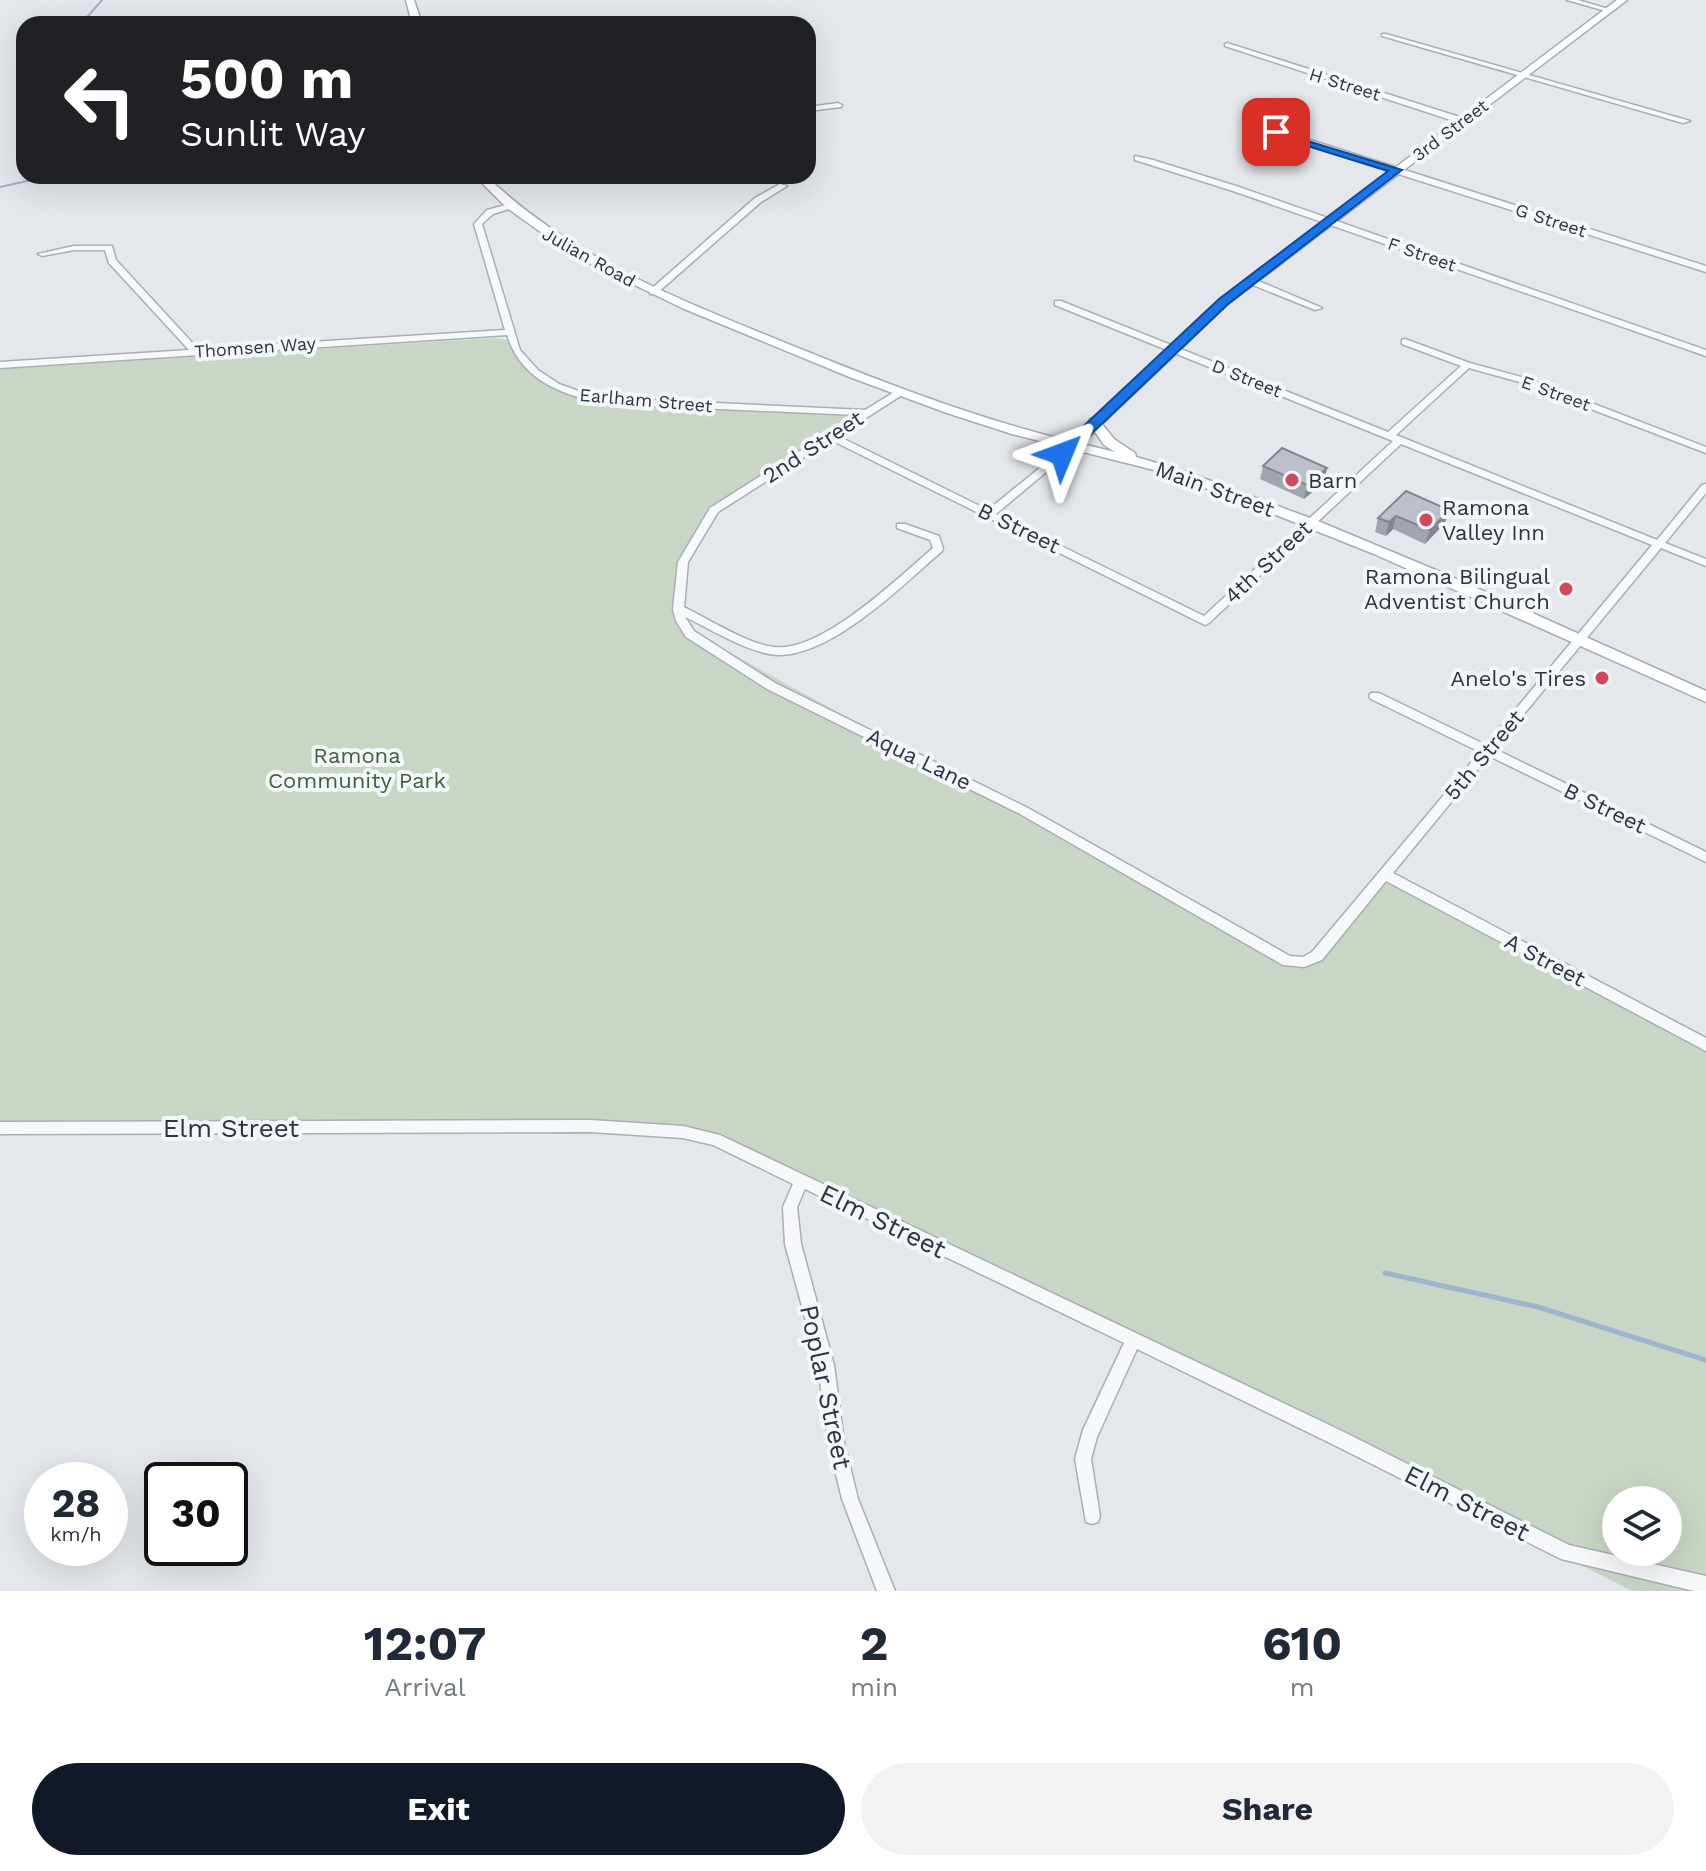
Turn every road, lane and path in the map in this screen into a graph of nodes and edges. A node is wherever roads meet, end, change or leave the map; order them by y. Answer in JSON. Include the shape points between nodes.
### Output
{"nodes":[{"id":1,"x":1570,"y":0,"type":"edge"},
{"id":2,"x":1623,"y":0,"type":"edge"},
{"id":3,"x":1609,"y":10,"type":"junction"},
{"id":4,"x":1384,"y":35,"type":"dead end"},
{"id":5,"x":1227,"y":45,"type":"dead end"},
{"id":6,"x":1524,"y":75,"type":"junction"},
{"id":7,"x":838,"y":105,"type":"dead end"},
{"id":8,"x":816,"y":108,"type":"edge"},
{"id":9,"x":1463,"y":121,"type":"junction"},
{"id":10,"x":1686,"y":121,"type":"dead end"},
{"id":11,"x":1276,"y":132,"type":"dead end"},
{"id":12,"x":1138,"y":158,"type":"dead end"},
{"id":13,"x":1397,"y":170,"type":"junction"},
{"id":14,"x":488,"y":184,"type":"edge"},
{"id":15,"x":783,"y":186,"type":"dead end"},
{"id":16,"x":509,"y":206,"type":"junction"},
{"id":17,"x":1331,"y":222,"type":"junction"},
{"id":18,"x":42,"y":254,"type":"dead end"},
{"id":19,"x":1706,"y":269,"type":"edge"},
{"id":20,"x":1251,"y":281,"type":"junction"},
{"id":21,"x":653,"y":292,"type":"junction"},
{"id":22,"x":1058,"y":303,"type":"dead end"},
{"id":23,"x":1318,"y":308,"type":"dead end"},
{"id":24,"x":712,"y":317,"type":"joint"},
{"id":25,"x":510,"y":332,"type":"junction"},
{"id":26,"x":1405,"y":342,"type":"dead end"},
{"id":27,"x":1174,"y":349,"type":"junction"},
{"id":28,"x":195,"y":351,"type":"junction"},
{"id":29,"x":1706,"y":353,"type":"edge"},
{"id":30,"x":0,"y":365,"type":"edge"},
{"id":31,"x":1467,"y":365,"type":"junction"},
{"id":32,"x":899,"y":393,"type":"junction"},
{"id":33,"x":865,"y":413,"type":"junction"},
{"id":34,"x":1094,"y":422,"type":"junction"},
{"id":35,"x":832,"y":437,"type":"junction"},
{"id":36,"x":1396,"y":437,"type":"junction"},
{"id":37,"x":1072,"y":446,"type":"junction"},
{"id":38,"x":1706,"y":450,"type":"edge"},
{"id":39,"x":1141,"y":463,"type":"junction"},
{"id":40,"x":1706,"y":487,"type":"edge"},
{"id":41,"x":990,"y":514,"type":"junction"},
{"id":42,"x":1310,"y":524,"type":"junction"},
{"id":43,"x":901,"y":526,"type":"dead end"},
{"id":44,"x":1659,"y":544,"type":"junction"},
{"id":45,"x":1706,"y":563,"type":"edge"},
{"id":46,"x":678,"y":609,"type":"junction"},
{"id":47,"x":1205,"y":621,"type":"joint"},
{"id":48,"x":1580,"y":642,"type":"junction"},
{"id":49,"x":1375,"y":696,"type":"dead end"},
{"id":50,"x":1706,"y":697,"type":"edge"},
{"id":51,"x":1488,"y":750,"type":"junction"},
{"id":52,"x":1706,"y":857,"type":"edge"},
{"id":53,"x":1385,"y":875,"type":"junction"},
{"id":54,"x":1280,"y":957,"type":"joint"},
{"id":55,"x":1706,"y":1045,"type":"edge"},
{"id":56,"x":0,"y":1128,"type":"edge"},
{"id":57,"x":802,"y":1181,"type":"junction"},
{"id":58,"x":1133,"y":1341,"type":"junction"},
{"id":59,"x":1092,"y":1516,"type":"dead end"},
{"id":60,"x":1706,"y":1585,"type":"edge"},
{"id":61,"x":886,"y":1591,"type":"edge"}],
"edges":[{"from":1,"to":3,"type":"street"},
{"from":2,"to":3,"type":"main road","name":"3rd Street"},
{"from":3,"to":6,"type":"main road","name":"3rd Street"},
{"from":4,"to":6,"type":"street"},
{"from":5,"to":9,"type":"street","name":"H Street"},
{"from":6,"to":9,"type":"main road","name":"3rd Street"},
{"from":6,"to":10,"type":"street"},
{"from":7,"to":8,"type":"street"},
{"from":9,"to":13,"type":"main road","name":"3rd Street"},
{"from":11,"to":13,"type":"street","name":"G Street"},
{"from":12,"to":17,"type":"street","name":"F Street"},
{"from":13,"to":17,"type":"main road","name":"3rd Street"},
{"from":13,"to":19,"type":"street","name":"G Street"},
{"from":14,"to":16,"type":"main road","name":"Julian Road"},
{"from":15,"to":21,"type":"street","via":[[758,200]]},
{"from":16,"to":21,"type":"main road","name":"Julian Road","via":[[550,238]]},
{"from":16,"to":25,"type":"street","name":"Earlham Street","via":[[490,212],[478,224]]},
{"from":17,"to":20,"type":"main road","name":"3rd Street"},
{"from":17,"to":29,"type":"street","name":"F Street"},
{"from":18,"to":28,"type":"street","via":[[109,248],[112,261]]},
{"from":20,"to":23,"type":"street"},
{"from":20,"to":27,"type":"main road","name":"3rd Street"},
{"from":21,"to":24,"type":"main road","name":"Julian Road"},
{"from":22,"to":27,"type":"street","name":"D Street"},
{"from":24,"to":32,"type":"main road","name":"Main Street"},
{"from":25,"to":28,"type":"street","name":"Thomsen Way"},
{"from":25,"to":33,"type":"street","name":"Earlham Street","via":[[526,366],[545,381],[583,397]]},
{"from":26,"to":31,"type":"street","name":"E Street"},
{"from":27,"to":34,"type":"main road","name":"3rd Street"},
{"from":27,"to":36,"type":"street","name":"D Street"},
{"from":28,"to":30,"type":"street","name":"Thomsen Way"},
{"from":31,"to":36,"type":"street","name":"4th Street"},
{"from":31,"to":38,"type":"street","name":"E Street","via":[[1526,381]]},
{"from":32,"to":33,"type":"street","name":"2nd Street"},
{"from":32,"to":37,"type":"main road","name":"Main Street"},
{"from":33,"to":35,"type":"street","name":"2nd Street"},
{"from":34,"to":37,"type":"main road","name":"3rd Street"},
{"from":34,"to":39,"type":"main road","via":[[1109,442]]},
{"from":35,"to":41,"type":"street","name":"B Street"},
{"from":35,"to":46,"type":"street","name":"2nd Street","via":[[714,510],[683,562]]},
{"from":36,"to":42,"type":"street","name":"4th Street"},
{"from":36,"to":44,"type":"street","name":"D Street"},
{"from":37,"to":39,"type":"main road","name":"Main Street"},
{"from":37,"to":41,"type":"street","name":"3rd Street"},
{"from":39,"to":42,"type":"main road","name":"Main Street"},
{"from":40,"to":44,"type":"street","name":"5th Street"},
{"from":41,"to":47,"type":"street","name":"B Street"},
{"from":42,"to":47,"type":"street","name":"4th Street"},
{"from":42,"to":48,"type":"main road","name":"Main Street"},
{"from":43,"to":46,"type":"street","via":[[935,538],[938,549],[876,603],[810,646],[774,651]]},
{"from":44,"to":45,"type":"street","name":"D Street"},
{"from":44,"to":48,"type":"street","name":"5th Street"},
{"from":46,"to":54,"type":"street","name":"Aqua Lane","via":[[690,634],[771,686],[1024,811]]},
{"from":48,"to":50,"type":"main road","name":"Main Street"},
{"from":48,"to":51,"type":"street","name":"5th Street"},
{"from":49,"to":51,"type":"street","name":"B Street"},
{"from":51,"to":52,"type":"street","name":"B Street"},
{"from":51,"to":53,"type":"street","name":"5th Street"},
{"from":53,"to":54,"type":"street","name":"5th Street","via":[[1317,956],[1304,962]]},
{"from":53,"to":55,"type":"street","name":"A Street"},
{"from":56,"to":57,"type":"street","name":"Elm Street","via":[[590,1126],[683,1132],[715,1139]]},
{"from":57,"to":58,"type":"street","name":"Elm Street"},
{"from":57,"to":61,"type":"street","name":"Poplar Street","via":[[790,1207],[793,1244],[826,1365],[850,1499]]},
{"from":58,"to":59,"type":"street","via":[[1083,1459]]},
{"from":58,"to":60,"type":"street","name":"Elm Street","via":[[1567,1553]]}]}
